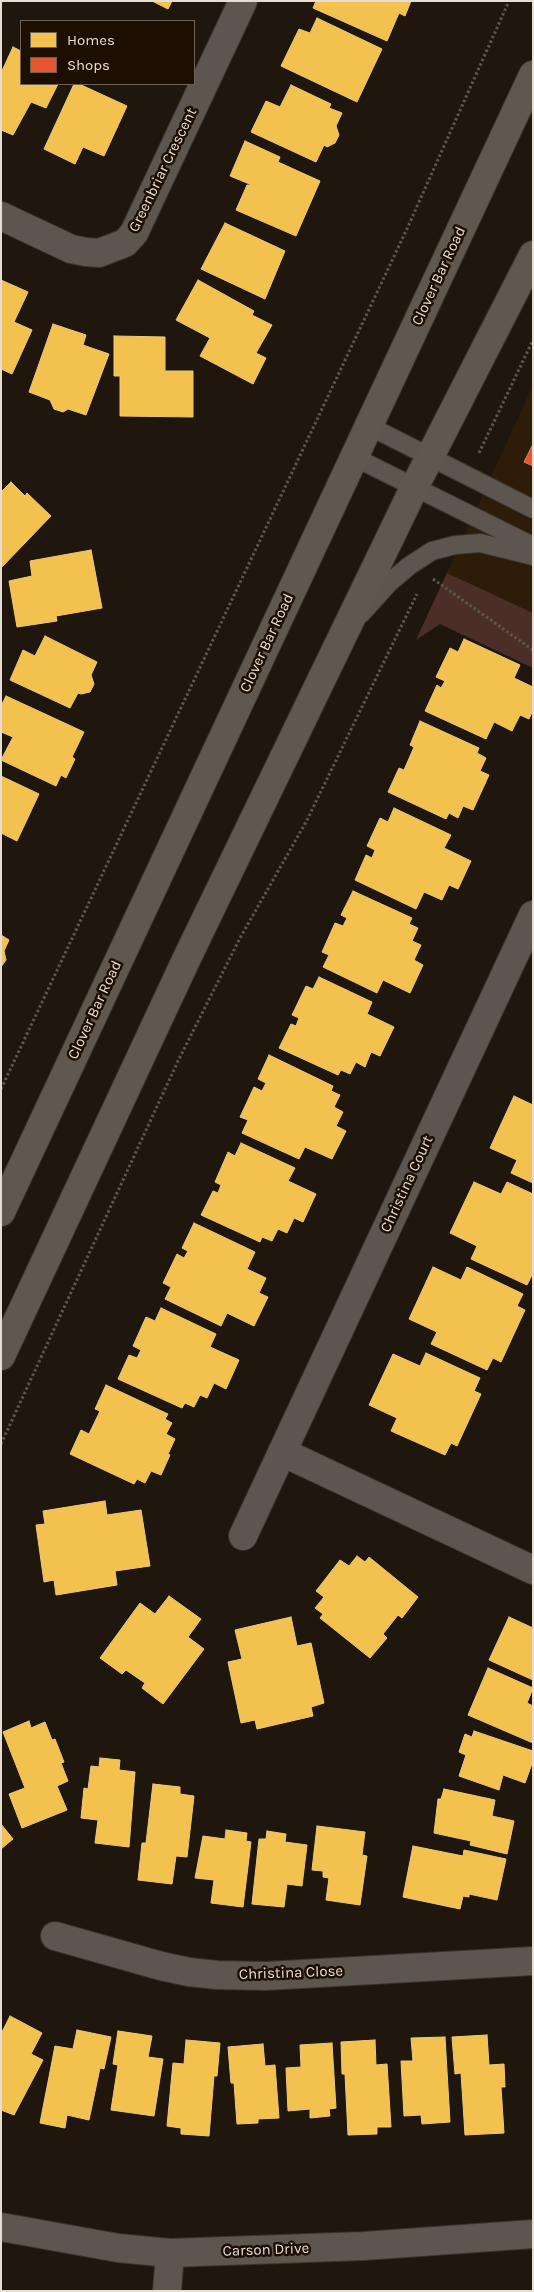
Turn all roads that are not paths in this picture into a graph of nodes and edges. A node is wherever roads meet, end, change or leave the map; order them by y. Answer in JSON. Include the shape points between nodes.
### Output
{"nodes":[{"id":1,"x":243,"y":1,"type":"edge"},
{"id":2,"x":533,"y":75,"type":"edge"},
{"id":3,"x":1,"y":216,"type":"edge"},
{"id":4,"x":533,"y":254,"type":"edge"},
{"id":5,"x":369,"y":426,"type":"junction"},
{"id":6,"x":429,"y":456,"type":"junction"},
{"id":7,"x":354,"y":457,"type":"junction"},
{"id":8,"x":414,"y":486,"type":"junction"},
{"id":9,"x":533,"y":509,"type":"edge"},
{"id":10,"x":533,"y":546,"type":"edge"},
{"id":11,"x":533,"y":556,"type":"edge"},
{"id":12,"x":344,"y":632,"type":"junction"},
{"id":13,"x":533,"y":915,"type":"edge"},
{"id":14,"x":1,"y":1212,"type":"edge"},
{"id":15,"x":1,"y":1356,"type":"edge"},
{"id":16,"x":282,"y":1452,"type":"junction"},
{"id":17,"x":243,"y":1536,"type":"dead end"},
{"id":18,"x":533,"y":1570,"type":"edge"},
{"id":19,"x":55,"y":1936,"type":"dead end"},
{"id":20,"x":533,"y":1961,"type":"edge"},
{"id":21,"x":1,"y":2227,"type":"edge"},
{"id":22,"x":533,"y":2234,"type":"edge"},
{"id":23,"x":170,"y":2253,"type":"junction"},
{"id":24,"x":166,"y":2291,"type":"edge"}],
"edges":[{"from":1,"to":3,"type":"street","name":"Greenbriar Crescent","via":[[134,233],[125,243],[99,252],[71,249]]},
{"from":2,"to":5,"type":"main road","name":"Clover Bar Road"},
{"from":4,"to":6,"type":"main road"},
{"from":5,"to":6,"type":"lane"},
{"from":5,"to":7,"type":"main road","name":"Clover Bar Road"},
{"from":6,"to":8,"type":"main road"},
{"from":6,"to":9,"type":"lane"},
{"from":7,"to":8,"type":"lane"},
{"from":7,"to":14,"type":"main road","name":"Clover Bar Road"},
{"from":8,"to":10,"type":"lane"},
{"from":8,"to":12,"type":"main road"},
{"from":11,"to":12,"type":"lane","via":[[480,543],[432,551],[390,582]]},
{"from":12,"to":15,"type":"main road"},
{"from":13,"to":16,"type":"street","name":"Christina Court"},
{"from":16,"to":17,"type":"street","name":"Christina Court"},
{"from":16,"to":18,"type":"street"},
{"from":19,"to":20,"type":"street","name":"Christina Close","via":[[161,1966],[217,1975],[266,1976]]},
{"from":21,"to":23,"type":"street","name":"Carson Drive","via":[[118,2248]]},
{"from":22,"to":23,"type":"street","name":"Carson Drive","via":[[364,2246]]},
{"from":23,"to":24,"type":"street"}]}
